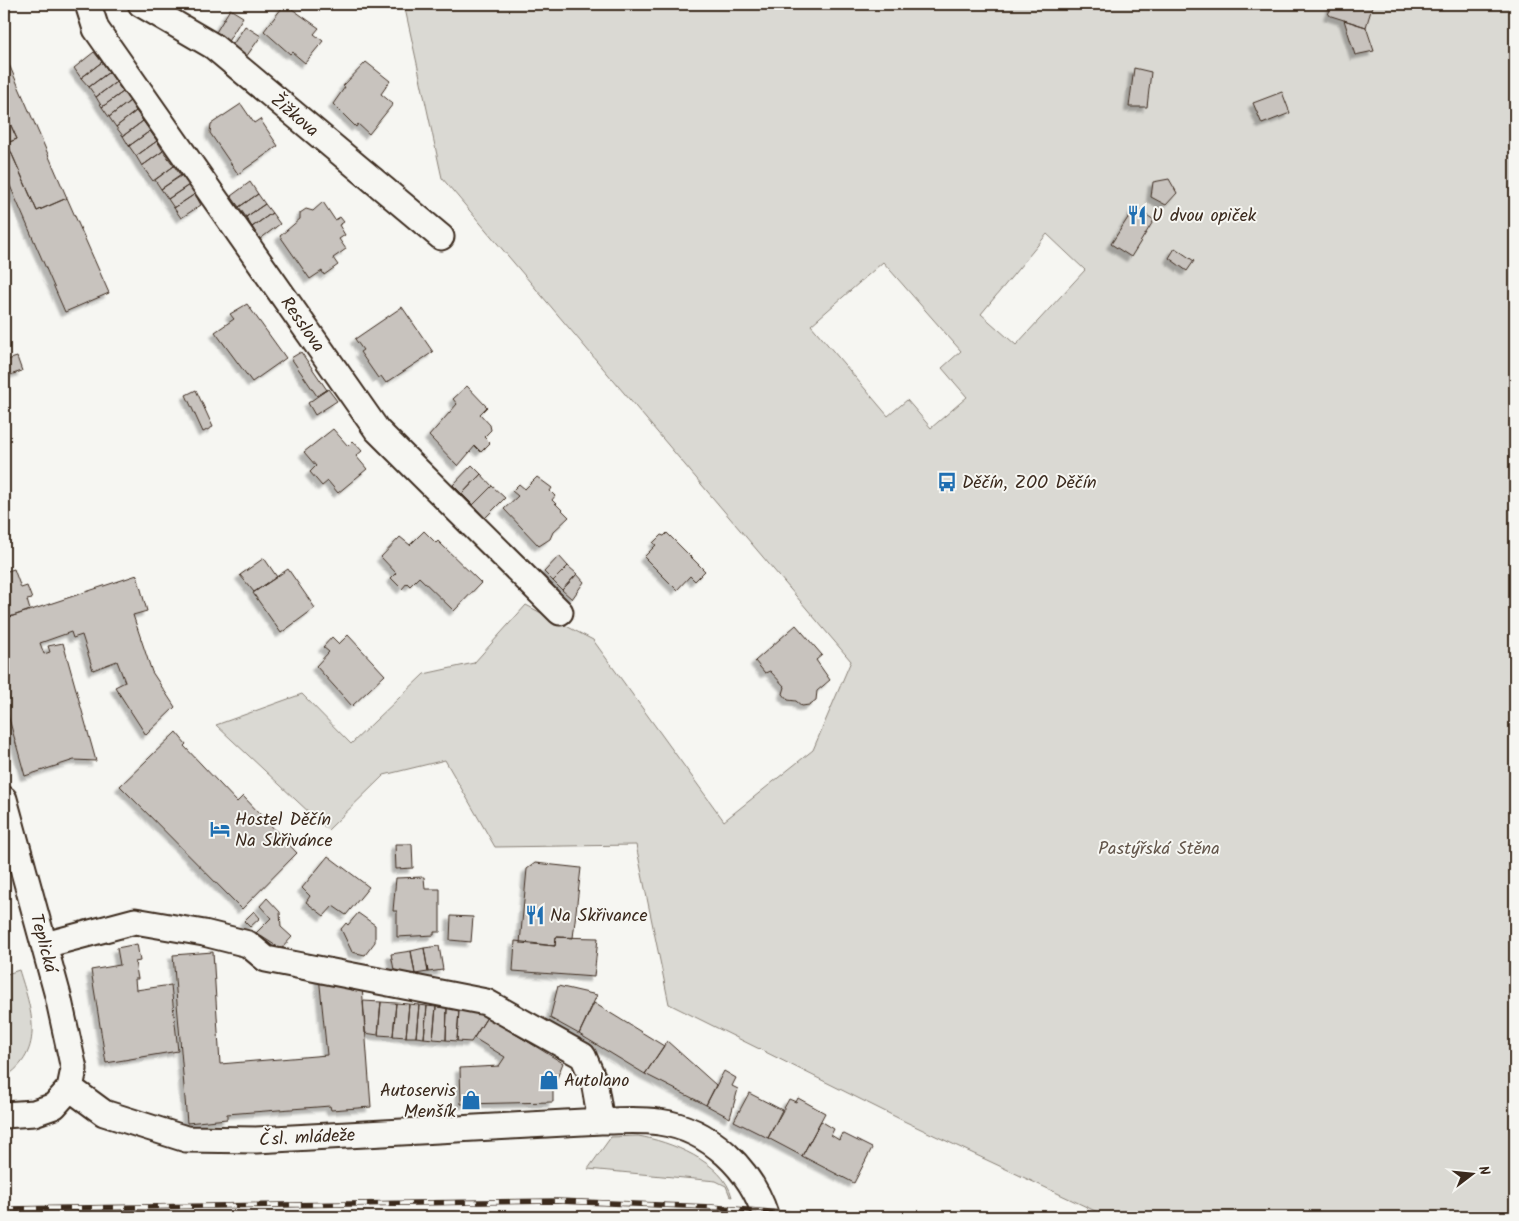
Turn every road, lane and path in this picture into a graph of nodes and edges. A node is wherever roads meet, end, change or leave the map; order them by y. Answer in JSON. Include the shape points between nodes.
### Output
{"nodes":[{"id":1,"x":88,"y":4,"type":"edge"},
{"id":2,"x":141,"y":4,"type":"edge"},
{"id":3,"x":441,"y":237,"type":"dead end"},
{"id":4,"x":560,"y":612,"type":"dead end"},
{"id":5,"x":4,"y":799,"type":"edge"},
{"id":6,"x":45,"y":946,"type":"junction"},
{"id":7,"x":70,"y":1088,"type":"junction"},
{"id":8,"x":4,"y":1115,"type":"edge"},
{"id":9,"x":601,"y":1121,"type":"junction"},
{"id":10,"x":766,"y":1217,"type":"edge"}],
"edges":[{"from":1,"to":4,"type":"street","name":"Resslova","via":[[96,29],[376,430]]},
{"from":2,"to":3,"type":"street","name":"Žižkova","via":[[213,46]]},
{"from":5,"to":6,"type":"street","name":"Teplická"},
{"from":6,"to":7,"type":"street","name":"Teplická","via":[[74,1069]]},
{"from":6,"to":9,"type":"street","via":[[135,921],[248,944],[266,959],[486,1002],[583,1056],[594,1081]]},
{"from":7,"to":8,"type":"street","via":[[54,1106],[34,1113]]},
{"from":7,"to":9,"type":"street","name":"Čsl. mládeže","via":[[104,1113],[186,1139],[256,1140]]},
{"from":9,"to":10,"type":"street","name":"Čsl. mládeže","via":[[658,1122],[702,1136],[736,1164],[751,1184]]}]}
